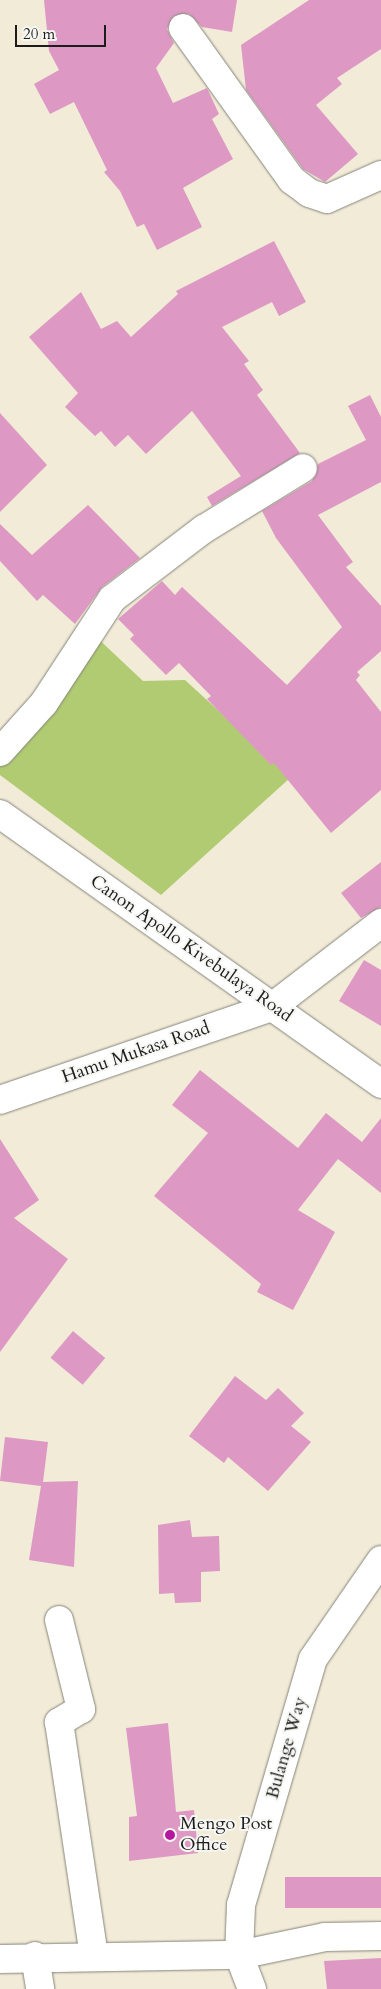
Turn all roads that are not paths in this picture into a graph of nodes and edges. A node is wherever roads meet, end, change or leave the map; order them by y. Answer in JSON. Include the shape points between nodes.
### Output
{"nodes":[{"id":1,"x":183,"y":28,"type":"dead end"},
{"id":2,"x":381,"y":175,"type":"edge"},
{"id":3,"x":303,"y":468,"type":"dead end"},
{"id":4,"x":0,"y":752,"type":"edge"},
{"id":5,"x":0,"y":814,"type":"edge"},
{"id":6,"x":381,"y":924,"type":"edge"},
{"id":7,"x":272,"y":1007,"type":"junction"},
{"id":8,"x":381,"y":1084,"type":"edge"},
{"id":9,"x":0,"y":1100,"type":"edge"},
{"id":10,"x":381,"y":1560,"type":"edge"},
{"id":11,"x":59,"y":1620,"type":"dead end"},
{"id":12,"x":381,"y":1936,"type":"edge"},
{"id":13,"x":240,"y":1955,"type":"junction"},
{"id":14,"x":35,"y":1956,"type":"junction"},
{"id":15,"x":94,"y":1956,"type":"junction"},
{"id":16,"x":0,"y":1959,"type":"edge"},
{"id":17,"x":40,"y":1989,"type":"edge"},
{"id":18,"x":252,"y":1989,"type":"edge"}],
"edges":[{"from":1,"to":2,"type":"main road","via":[[292,180],[309,193],[327,199]]},
{"from":3,"to":4,"type":"main road","via":[[204,529],[112,599],[44,702]]},
{"from":5,"to":7,"type":"main road","name":"Canon Apollo Kivebulaya Road"},
{"from":6,"to":7,"type":"main road","name":"Hamu Mukasa Road"},
{"from":7,"to":8,"type":"main road","name":"Canon Apollo Kivebulaya Road"},
{"from":7,"to":9,"type":"main road","name":"Hamu Mukasa Road"},
{"from":10,"to":13,"type":"main road","name":"Bulange Way","via":[[313,1659],[241,1905]]},
{"from":11,"to":15,"type":"main road","via":[[81,1709],[59,1722]]},
{"from":12,"to":13,"type":"main road","via":[[325,1937]]},
{"from":13,"to":15,"type":"main road"},
{"from":13,"to":18,"type":"main road"},
{"from":14,"to":15,"type":"main road"},
{"from":14,"to":16,"type":"main road"},
{"from":14,"to":17,"type":"main road"}]}
